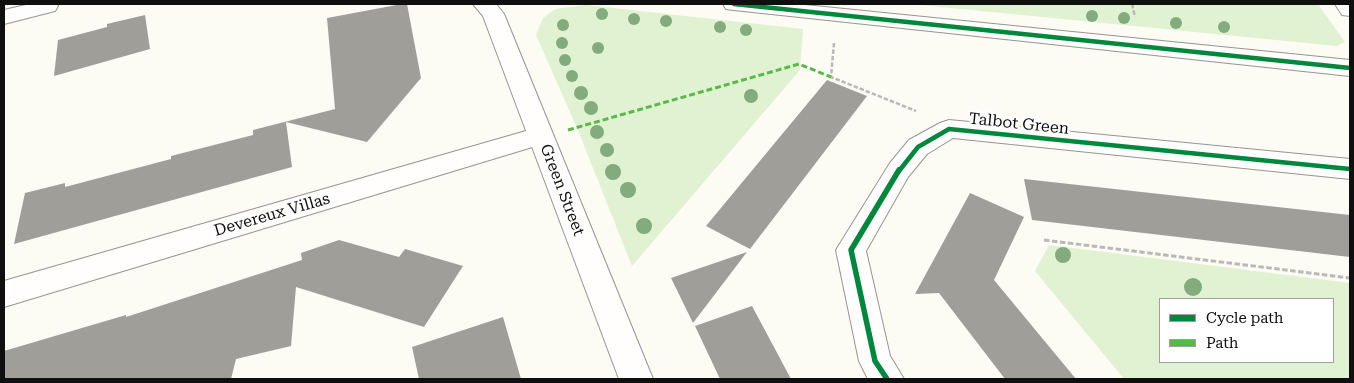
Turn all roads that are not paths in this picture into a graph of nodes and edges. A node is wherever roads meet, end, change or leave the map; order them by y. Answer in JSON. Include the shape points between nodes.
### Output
{"nodes":[{"id":1,"x":734,"y":4,"type":"edge"},
{"id":2,"x":1346,"y":4,"type":"edge"},
{"id":3,"x":47,"y":5,"type":"edge"},
{"id":4,"x":491,"y":5,"type":"edge"},
{"id":5,"x":1350,"y":10,"type":"edge"},
{"id":6,"x":4,"y":17,"type":"edge"},
{"id":7,"x":1350,"y":68,"type":"edge"},
{"id":8,"x":540,"y":136,"type":"junction"},
{"id":9,"x":1350,"y":170,"type":"edge"},
{"id":10,"x":4,"y":294,"type":"edge"},
{"id":11,"x":636,"y":379,"type":"edge"},
{"id":12,"x":887,"y":379,"type":"edge"}],
"edges":[{"from":1,"to":7,"type":"street"},
{"from":2,"to":5,"type":"street"},
{"from":3,"to":6,"type":"street"},
{"from":4,"to":8,"type":"street","name":"Green Street"},
{"from":8,"to":10,"type":"street","name":"Devereux Villas"},
{"from":8,"to":11,"type":"street","name":"Green Street"},
{"from":9,"to":12,"type":"street","name":"Talbot Green","via":[[949,129],[918,147],[899,170],[851,250],[875,361]]}]}
